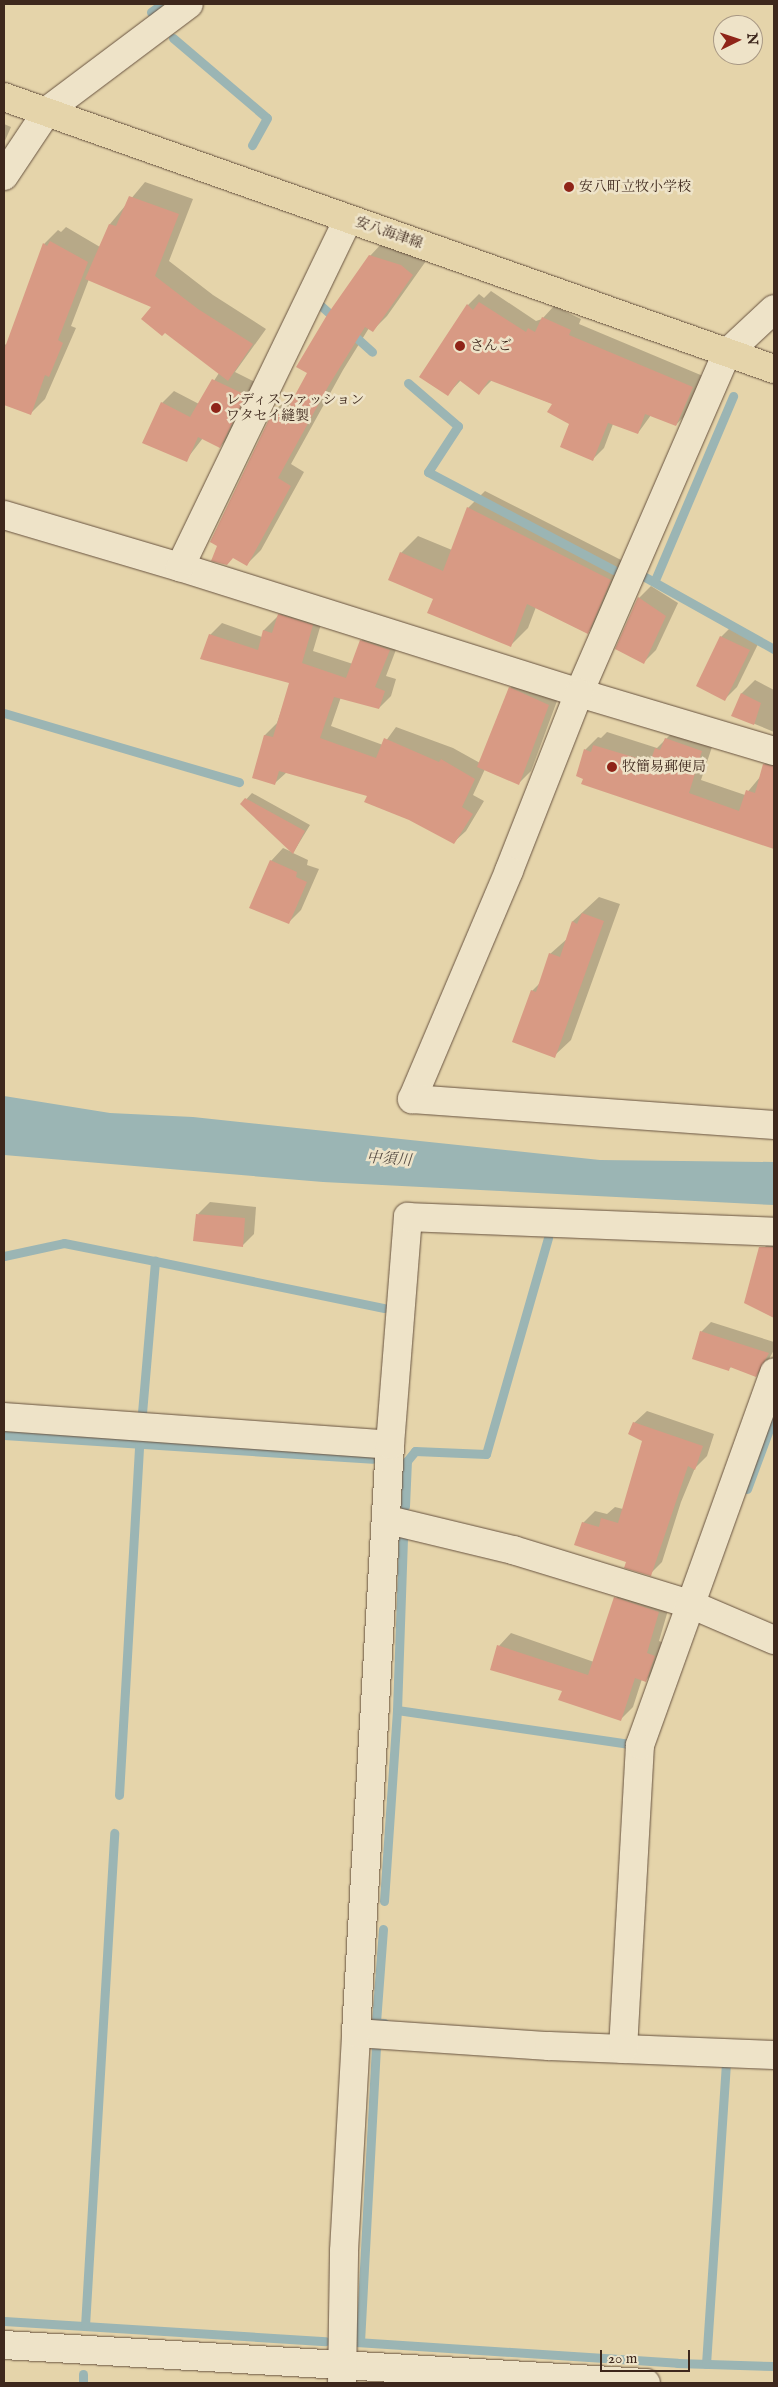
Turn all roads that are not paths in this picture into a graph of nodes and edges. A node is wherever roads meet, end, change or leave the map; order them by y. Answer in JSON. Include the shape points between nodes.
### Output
{"nodes":[{"id":1,"x":189,"y":4,"type":"edge"},
{"id":2,"x":4,"y":96,"type":"edge"},
{"id":3,"x":48,"y":110,"type":"junction"},
{"id":4,"x":4,"y":176,"type":"edge"},
{"id":5,"x":348,"y":219,"type":"junction"},
{"id":6,"x":774,"y":310,"type":"edge"},
{"id":7,"x":727,"y":352,"type":"junction"},
{"id":8,"x":774,"y":369,"type":"edge"},
{"id":9,"x":4,"y":515,"type":"edge"},
{"id":10,"x":180,"y":567,"type":"junction"},
{"id":11,"x":579,"y":693,"type":"junction"},
{"id":12,"x":774,"y":751,"type":"edge"},
{"id":13,"x":774,"y":1125,"type":"edge"},
{"id":14,"x":774,"y":1232,"type":"edge"},
{"id":15,"x":774,"y":1372,"type":"edge"},
{"id":16,"x":4,"y":1417,"type":"edge"},
{"id":17,"x":390,"y":1445,"type":"junction"},
{"id":18,"x":388,"y":1520,"type":"junction"},
{"id":19,"x":690,"y":1604,"type":"junction"},
{"id":20,"x":774,"y":1640,"type":"edge"},
{"id":21,"x":356,"y":2033,"type":"junction"},
{"id":22,"x":622,"y":2049,"type":"junction"},
{"id":23,"x":774,"y":2055,"type":"edge"},
{"id":24,"x":4,"y":2345,"type":"edge"},
{"id":25,"x":342,"y":2374,"type":"edge"},
{"id":26,"x":646,"y":2383,"type":"edge"}],
"edges":[{"from":1,"to":3,"type":"street"},
{"from":2,"to":3,"type":"main road","name":"安八海津線"},
{"from":3,"to":4,"type":"street"},
{"from":3,"to":5,"type":"main road","name":"安八海津線"},
{"from":5,"to":7,"type":"main road","name":"安八海津線"},
{"from":5,"to":10,"type":"street"},
{"from":6,"to":7,"type":"street"},
{"from":7,"to":8,"type":"main road","name":"安八海津線"},
{"from":7,"to":11,"type":"street"},
{"from":9,"to":10,"type":"street"},
{"from":10,"to":11,"type":"street"},
{"from":11,"to":12,"type":"street"},
{"from":11,"to":13,"type":"street","via":[[509,871],[412,1099]]},
{"from":14,"to":17,"type":"street","via":[[408,1217]]},
{"from":15,"to":19,"type":"street"},
{"from":16,"to":17,"type":"street"},
{"from":17,"to":18,"type":"street"},
{"from":18,"to":19,"type":"street","via":[[513,1550]]},
{"from":18,"to":21,"type":"street"},
{"from":19,"to":20,"type":"street"},
{"from":19,"to":22,"type":"street","via":[[640,1744]]},
{"from":21,"to":22,"type":"street"},
{"from":21,"to":25,"type":"street","via":[[344,2251]]},
{"from":22,"to":23,"type":"street"},
{"from":24,"to":25,"type":"street"},
{"from":25,"to":26,"type":"street"}]}
